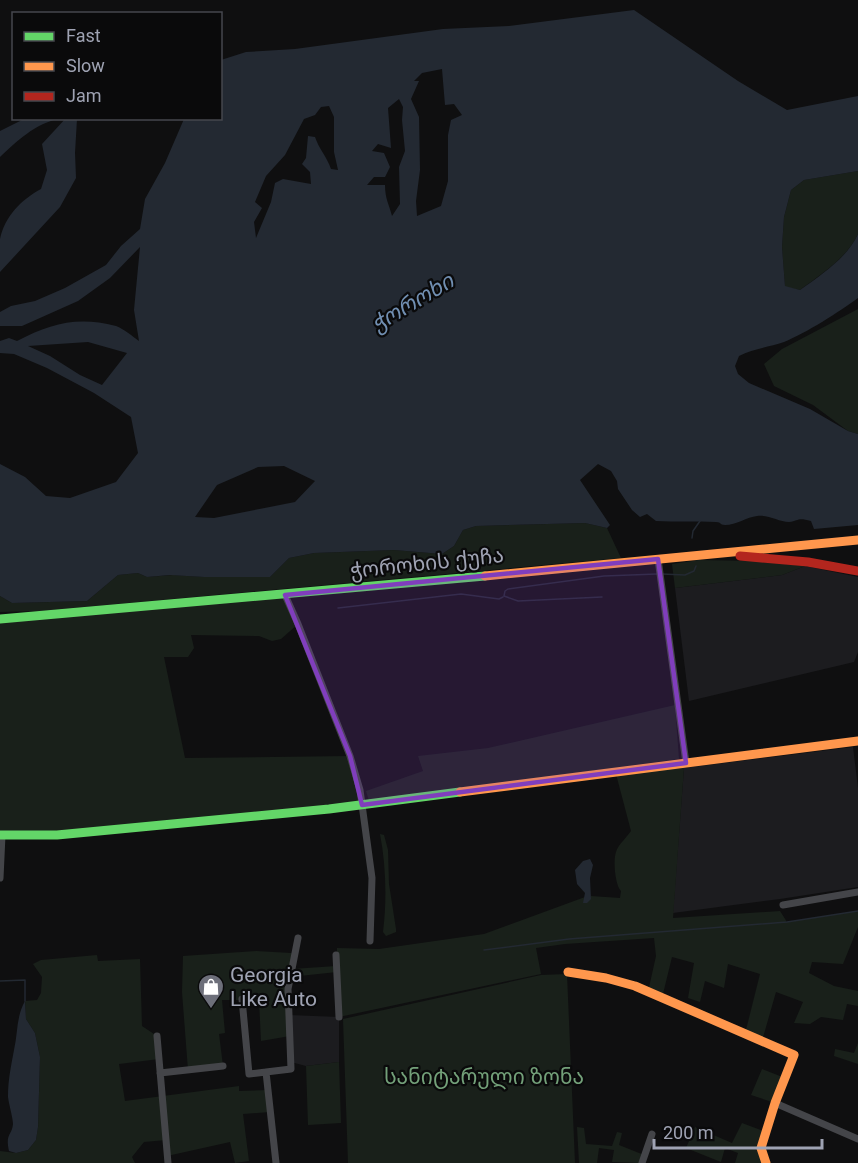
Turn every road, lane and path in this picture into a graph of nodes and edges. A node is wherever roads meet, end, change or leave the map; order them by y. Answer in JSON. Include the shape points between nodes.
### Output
{"nodes":[{"id":1,"x":858,"y":540,"type":"edge"},
{"id":2,"x":696,"y":555,"type":"junction"},
{"id":3,"x":658,"y":559,"type":"junction"},
{"id":4,"x":858,"y":571,"type":"edge"},
{"id":5,"x":285,"y":595,"type":"junction"},
{"id":6,"x":0,"y":619,"type":"edge"},
{"id":7,"x":858,"y":741,"type":"edge"},
{"id":8,"x":687,"y":763,"type":"junction"},
{"id":9,"x":362,"y":805,"type":"junction"},
{"id":10,"x":1,"y":835,"type":"edge"},
{"id":11,"x":0,"y":878,"type":"edge"},
{"id":12,"x":858,"y":892,"type":"edge"},
{"id":13,"x":783,"y":905,"type":"dead end"},
{"id":14,"x":298,"y":938,"type":"dead end"},
{"id":15,"x":370,"y":941,"type":"dead end"},
{"id":16,"x":336,"y":955,"type":"dead end"},
{"id":17,"x":568,"y":972,"type":"dead end"},
{"id":18,"x":243,"y":999,"type":"dead end"},
{"id":19,"x":339,"y":1017,"type":"dead end"},
{"id":20,"x":157,"y":1036,"type":"dead end"},
{"id":21,"x":223,"y":1066,"type":"dead end"},
{"id":22,"x":266,"y":1072,"type":"junction"},
{"id":23,"x":160,"y":1073,"type":"junction"},
{"id":24,"x":775,"y":1103,"type":"junction"},
{"id":25,"x":652,"y":1134,"type":"dead end"},
{"id":26,"x":858,"y":1139,"type":"edge"},
{"id":27,"x":168,"y":1163,"type":"edge"},
{"id":28,"x":276,"y":1163,"type":"edge"},
{"id":29,"x":642,"y":1163,"type":"edge"},
{"id":30,"x":766,"y":1163,"type":"edge"}],
"edges":[{"from":1,"to":2,"type":"street","name":"ჭოროხის ქუჩა"},
{"from":2,"to":3,"type":"street","name":"ჭოროხის ქუჩა"},
{"from":2,"to":4,"type":"street","via":[[755,556]]},
{"from":3,"to":5,"type":"street","name":"ჭოროხის ქუჩა"},
{"from":3,"to":8,"type":"street"},
{"from":5,"to":6,"type":"street","name":"ჭოროხის ქუჩა"},
{"from":5,"to":9,"type":"street","via":[[350,756]]},
{"from":7,"to":8,"type":"street"},
{"from":8,"to":9,"type":"street"},
{"from":9,"to":10,"type":"street","via":[[57,835]]},
{"from":9,"to":15,"type":"street","via":[[372,878]]},
{"from":10,"to":11,"type":"street"},
{"from":12,"to":13,"type":"street"},
{"from":14,"to":22,"type":"street","via":[[288,989],[291,1069]]},
{"from":16,"to":19,"type":"street"},
{"from":17,"to":24,"type":"street","via":[[635,986],[795,1055]]},
{"from":18,"to":22,"type":"street","via":[[249,1074]]},
{"from":20,"to":23,"type":"street"},
{"from":21,"to":23,"type":"street"},
{"from":22,"to":28,"type":"street"},
{"from":23,"to":27,"type":"street"},
{"from":24,"to":26,"type":"street"},
{"from":24,"to":30,"type":"street","via":[[761,1148]]},
{"from":25,"to":29,"type":"street"}]}
